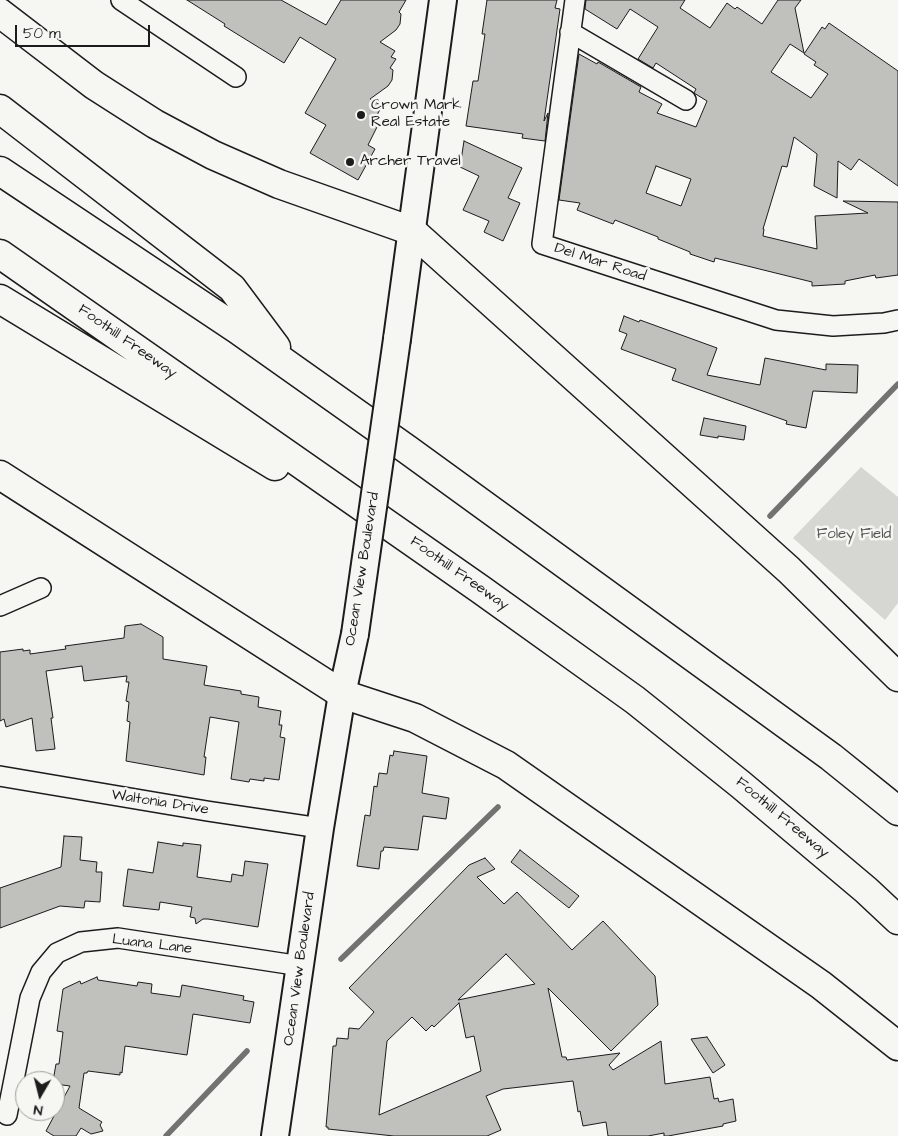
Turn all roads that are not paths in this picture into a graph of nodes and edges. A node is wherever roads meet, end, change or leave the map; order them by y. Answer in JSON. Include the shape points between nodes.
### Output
{"nodes":[{"id":1,"x":121,"y":0,"type":"edge"},
{"id":2,"x":444,"y":0,"type":"edge"},
{"id":3,"x":575,"y":0,"type":"edge"},
{"id":4,"x":0,"y":13,"type":"edge"},
{"id":5,"x":570,"y":32,"type":"junction"},
{"id":6,"x":236,"y":77,"type":"dead end"},
{"id":7,"x":686,"y":100,"type":"dead end"},
{"id":8,"x":0,"y":109,"type":"edge"},
{"id":9,"x":0,"y":171,"type":"edge"},
{"id":10,"x":412,"y":231,"type":"junction"},
{"id":11,"x":0,"y":254,"type":"edge"},
{"id":12,"x":0,"y":299,"type":"edge"},
{"id":13,"x":898,"y":320,"type":"edge"},
{"id":14,"x":292,"y":368,"type":"junction"},
{"id":15,"x":0,"y":475,"type":"edge"},
{"id":16,"x":42,"y":588,"type":"dead end"},
{"id":17,"x":0,"y":606,"type":"edge"},
{"id":18,"x":898,"y":676,"type":"edge"},
{"id":19,"x":342,"y":694,"type":"junction"},
{"id":20,"x":635,"y":700,"type":"junction"},
{"id":21,"x":0,"y":776,"type":"edge"},
{"id":22,"x":898,"y":811,"type":"edge"},
{"id":23,"x":320,"y":828,"type":"junction"},
{"id":24,"x":898,"y":920,"type":"edge"},
{"id":25,"x":300,"y":966,"type":"junction"},
{"id":26,"x":898,"y":1046,"type":"edge"},
{"id":27,"x":7,"y":1115,"type":"dead end"},
{"id":28,"x":275,"y":1136,"type":"edge"}],
"edges":[{"from":1,"to":6,"type":"street"},
{"from":2,"to":10,"type":"main road","name":"Ocean View Boulevard"},
{"from":3,"to":5,"type":"street","name":"Del Mar Road"},
{"from":4,"to":10,"type":"highway","via":[[94,85],[213,156],[280,184]]},
{"from":5,"to":7,"type":"street"},
{"from":5,"to":13,"type":"street","name":"Del Mar Road","via":[[542,244],[776,320],[833,326]]},
{"from":8,"to":14,"type":"highway","via":[[232,288]]},
{"from":9,"to":14,"type":"highway"},
{"from":10,"to":18,"type":"highway","via":[[789,570]]},
{"from":10,"to":19,"type":"main road","name":"Ocean View Boulevard","bridge":true,"via":[[354,634]]},
{"from":11,"to":20,"type":"highway","name":"Foothill Freeway"},
{"from":12,"to":20,"type":"highway","via":[[292,477]]},
{"from":14,"to":22,"type":"highway","via":[[831,757]]},
{"from":15,"to":19,"type":"highway"},
{"from":16,"to":17,"type":"street"},
{"from":19,"to":23,"type":"main road","name":"Ocean View Boulevard"},
{"from":19,"to":26,"type":"highway","via":[[415,718],[506,765],[820,984]]},
{"from":20,"to":24,"type":"highway","name":"Foothill Freeway","via":[[740,784]]},
{"from":21,"to":23,"type":"street","name":"Waltonia Drive"},
{"from":23,"to":25,"type":"main road","name":"Ocean View Boulevard"},
{"from":25,"to":27,"type":"street","name":"Luana Lane","via":[[118,938],[81,942],[58,953],[42,972],[30,998]]},
{"from":25,"to":28,"type":"main road","name":"Ocean View Boulevard"}]}
